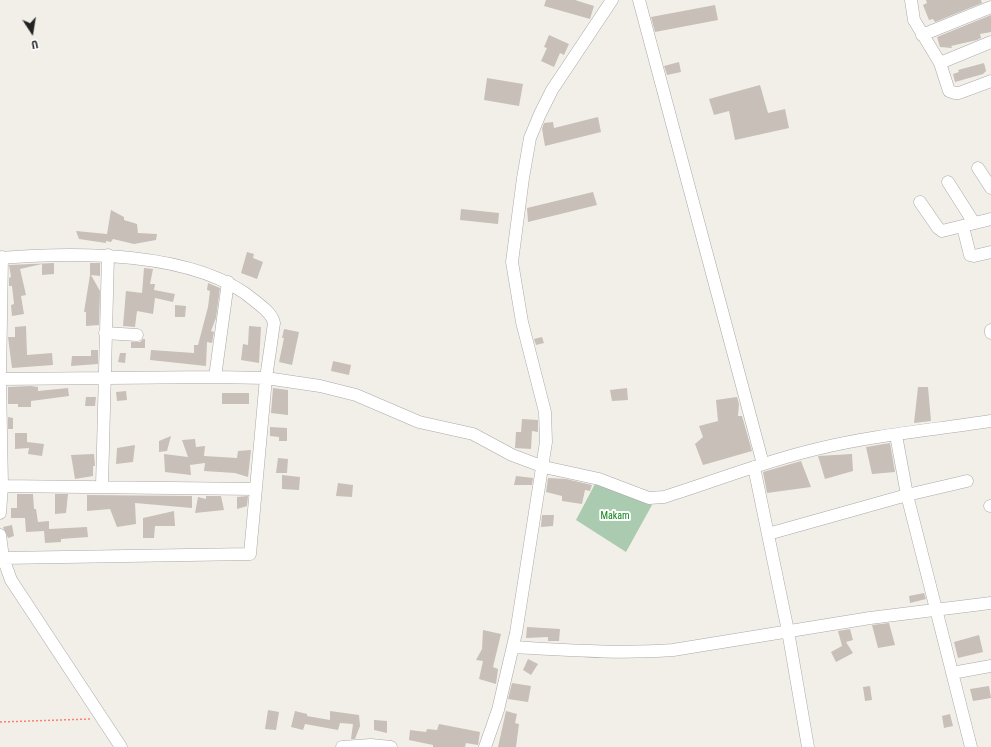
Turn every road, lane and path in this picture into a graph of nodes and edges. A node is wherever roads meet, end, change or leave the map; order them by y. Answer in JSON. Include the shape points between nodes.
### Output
{"nodes":[{"id":1,"x":612,"y":0,"type":"edge"},
{"id":2,"x":639,"y":0,"type":"edge"},
{"id":3,"x":913,"y":1,"type":"edge"},
{"id":4,"x":991,"y":7,"type":"edge"},
{"id":5,"x":922,"y":35,"type":"junction"},
{"id":6,"x":991,"y":42,"type":"edge"},
{"id":7,"x":940,"y":63,"type":"junction"},
{"id":8,"x":991,"y":81,"type":"edge"},
{"id":9,"x":978,"y":168,"type":"dead end"},
{"id":10,"x":948,"y":182,"type":"dead end"},
{"id":11,"x":991,"y":188,"type":"edge"},
{"id":12,"x":920,"y":202,"type":"dead end"},
{"id":13,"x":991,"y":218,"type":"edge"},
{"id":14,"x":974,"y":223,"type":"junction"},
{"id":15,"x":964,"y":232,"type":"dead end"},
{"id":16,"x":991,"y":252,"type":"edge"},
{"id":17,"x":108,"y":255,"type":"junction"},
{"id":18,"x":1,"y":257,"type":"edge"},
{"id":19,"x":228,"y":282,"type":"junction"},
{"id":20,"x":105,"y":333,"type":"junction"},
{"id":21,"x":138,"y":335,"type":"dead end"},
{"id":22,"x":215,"y":377,"type":"junction"},
{"id":23,"x":266,"y":378,"type":"junction"},
{"id":24,"x":106,"y":379,"type":"junction"},
{"id":25,"x":0,"y":380,"type":"edge"},
{"id":26,"x":991,"y":421,"type":"edge"},
{"id":27,"x":896,"y":435,"type":"junction"},
{"id":28,"x":758,"y":466,"type":"junction"},
{"id":29,"x":544,"y":467,"type":"junction"},
{"id":30,"x":967,"y":481,"type":"dead end"},
{"id":31,"x":2,"y":486,"type":"junction"},
{"id":32,"x":102,"y":486,"type":"junction"},
{"id":33,"x":256,"y":489,"type":"junction"},
{"id":34,"x":907,"y":495,"type":"junction"},
{"id":35,"x":0,"y":513,"type":"edge"},
{"id":36,"x":768,"y":534,"type":"junction"},
{"id":37,"x":0,"y":535,"type":"edge"},
{"id":38,"x":3,"y":558,"type":"junction"},
{"id":39,"x":991,"y":602,"type":"edge"},
{"id":40,"x":936,"y":608,"type":"junction"},
{"id":41,"x":788,"y":631,"type":"junction"},
{"id":42,"x":513,"y":647,"type":"junction"},
{"id":43,"x":991,"y":666,"type":"edge"},
{"id":44,"x":952,"y":673,"type":"junction"},
{"id":45,"x":102,"y":718,"type":"junction"},
{"id":46,"x":0,"y":722,"type":"edge"},
{"id":47,"x":121,"y":747,"type":"edge"},
{"id":48,"x":342,"y":747,"type":"edge"},
{"id":49,"x":391,"y":747,"type":"edge"},
{"id":50,"x":485,"y":747,"type":"edge"},
{"id":51,"x":808,"y":747,"type":"edge"},
{"id":52,"x":971,"y":747,"type":"edge"}],
"edges":[{"from":1,"to":29,"type":"street","via":[[552,90],[530,138],[523,178],[512,262],[522,322],[545,412]]},
{"from":2,"to":28,"type":"street"},
{"from":3,"to":5,"type":"street","via":[[914,20]]},
{"from":4,"to":5,"type":"street"},
{"from":5,"to":7,"type":"street"},
{"from":6,"to":7,"type":"street"},
{"from":7,"to":8,"type":"street","via":[[947,88],[952,93],[959,93]]},
{"from":9,"to":11,"type":"street"},
{"from":10,"to":14,"type":"street"},
{"from":12,"to":14,"type":"street","via":[[940,230],[946,231]]},
{"from":13,"to":14,"type":"street"},
{"from":15,"to":16,"type":"street","via":[[970,255]]},
{"from":17,"to":18,"type":"street"},
{"from":17,"to":19,"type":"street","via":[[167,264]]},
{"from":17,"to":20,"type":"street"},
{"from":18,"to":25,"type":"street"},
{"from":19,"to":22,"type":"street"},
{"from":19,"to":23,"type":"street","via":[[248,295],[274,320]]},
{"from":20,"to":21,"type":"street"},
{"from":20,"to":24,"type":"street"},
{"from":22,"to":23,"type":"street"},
{"from":22,"to":24,"type":"street"},
{"from":23,"to":29,"type":"street","via":[[337,389],[420,422],[473,434],[512,455]]},
{"from":23,"to":33,"type":"street"},
{"from":24,"to":25,"type":"street"},
{"from":24,"to":32,"type":"street"},
{"from":25,"to":31,"type":"street"},
{"from":26,"to":27,"type":"street"},
{"from":27,"to":28,"type":"street","via":[[819,448]]},
{"from":27,"to":34,"type":"street"},
{"from":28,"to":29,"type":"street","via":[[653,499],[599,479]]},
{"from":28,"to":36,"type":"street"},
{"from":29,"to":42,"type":"street"},
{"from":30,"to":34,"type":"street"},
{"from":31,"to":32,"type":"street"},
{"from":31,"to":35,"type":"street"},
{"from":32,"to":33,"type":"street"},
{"from":33,"to":38,"type":"street","via":[[250,554]]},
{"from":34,"to":36,"type":"street"},
{"from":34,"to":40,"type":"street"},
{"from":36,"to":41,"type":"street"},
{"from":37,"to":38,"type":"street"},
{"from":38,"to":45,"type":"street","via":[[11,580]]},
{"from":39,"to":40,"type":"street"},
{"from":40,"to":41,"type":"street"},
{"from":40,"to":44,"type":"street"},
{"from":41,"to":42,"type":"street","via":[[673,650],[642,652]]},
{"from":41,"to":51,"type":"street"},
{"from":42,"to":50,"type":"street","via":[[498,710]]},
{"from":43,"to":44,"type":"street"},
{"from":44,"to":52,"type":"street"},
{"from":45,"to":46,"type":"path"},
{"from":45,"to":47,"type":"street"},
{"from":48,"to":49,"type":"street"}]}
